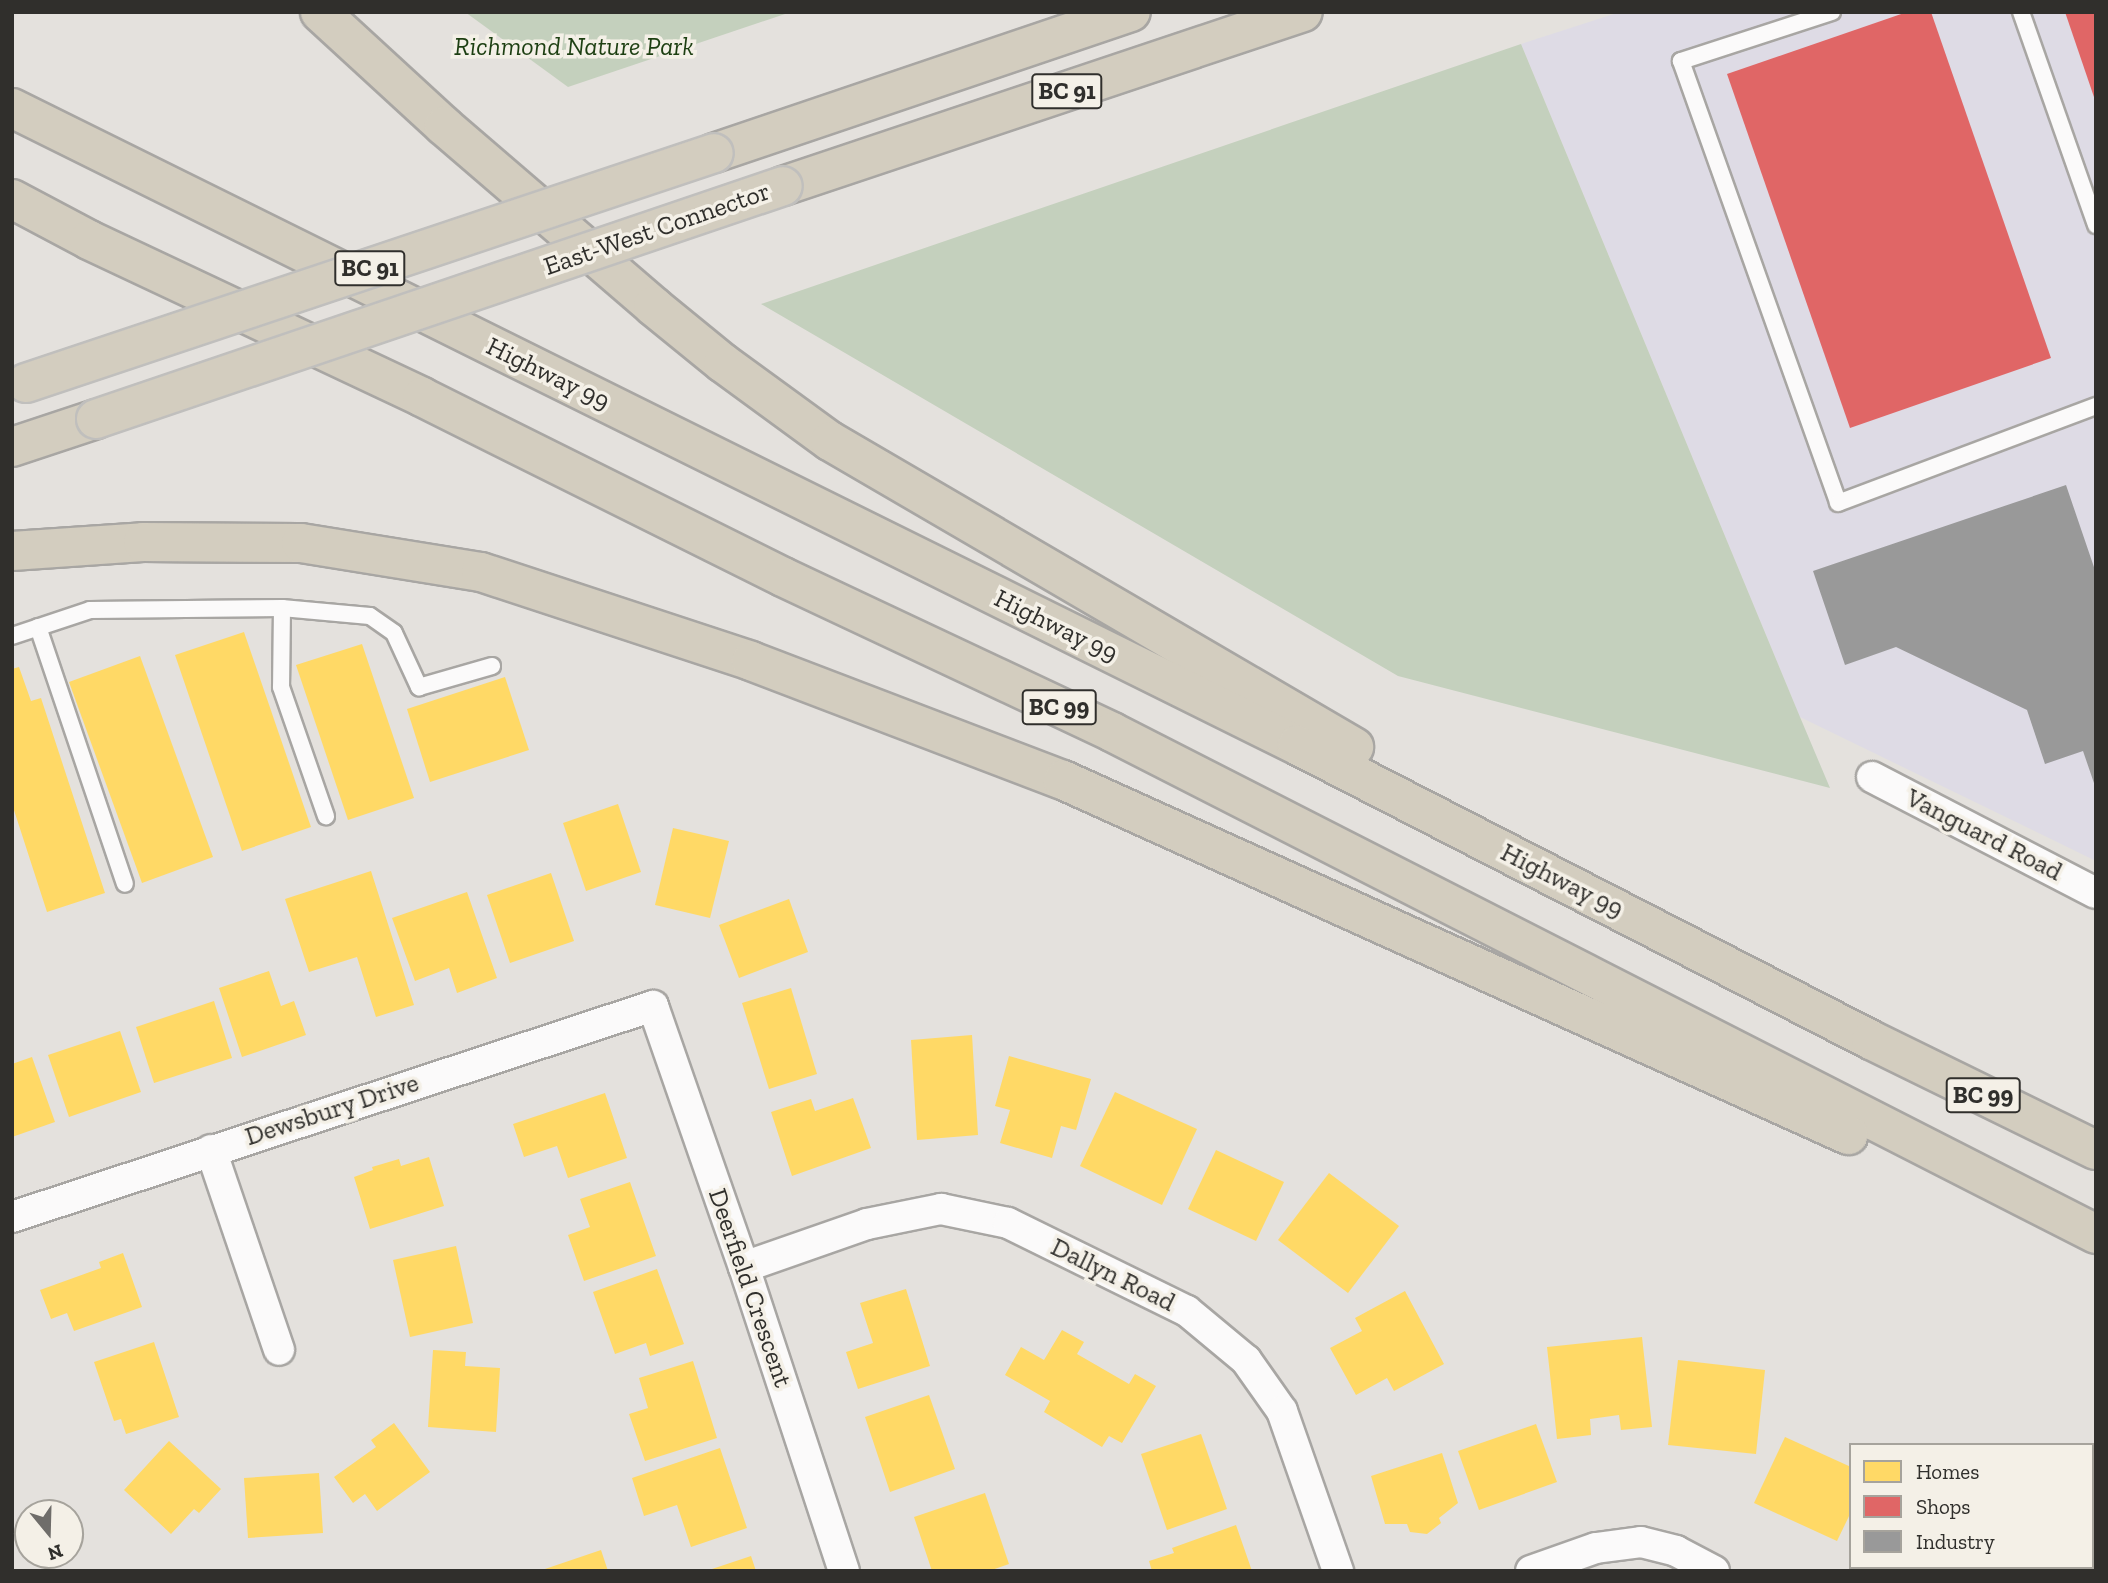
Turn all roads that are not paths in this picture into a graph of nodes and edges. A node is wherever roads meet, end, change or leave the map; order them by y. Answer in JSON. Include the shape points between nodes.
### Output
{"nodes":[{"id":1,"x":320,"y":12,"type":"edge"},
{"id":2,"x":1130,"y":12,"type":"edge"},
{"id":3,"x":1303,"y":12,"type":"edge"},
{"id":4,"x":1832,"y":12,"type":"edge"},
{"id":5,"x":2021,"y":12,"type":"edge"},
{"id":6,"x":12,"y":108,"type":"edge"},
{"id":7,"x":12,"y":199,"type":"edge"},
{"id":8,"x":12,"y":207,"type":"edge"},
{"id":9,"x":2096,"y":225,"type":"edge"},
{"id":10,"x":89,"y":240,"type":"junction"},
{"id":11,"x":19,"y":385,"type":"edge"},
{"id":12,"x":2096,"y":406,"type":"edge"},
{"id":13,"x":12,"y":447,"type":"edge"},
{"id":14,"x":12,"y":551,"type":"edge"},
{"id":15,"x":282,"y":608,"type":"junction"},
{"id":16,"x":38,"y":627,"type":"junction"},
{"id":17,"x":12,"y":636,"type":"edge"},
{"id":18,"x":492,"y":666,"type":"dead end"},
{"id":19,"x":1872,"y":777,"type":"dead end"},
{"id":20,"x":326,"y":816,"type":"dead end"},
{"id":21,"x":125,"y":884,"type":"dead end"},
{"id":22,"x":2096,"y":893,"type":"edge"},
{"id":23,"x":653,"y":1006,"type":"joint"},
{"id":24,"x":1871,"y":1040,"type":"junction"},
{"id":25,"x":211,"y":1150,"type":"junction"},
{"id":26,"x":2096,"y":1150,"type":"edge"},
{"id":27,"x":12,"y":1217,"type":"edge"},
{"id":28,"x":2096,"y":1234,"type":"edge"},
{"id":29,"x":2096,"y":1248,"type":"edge"},
{"id":30,"x":744,"y":1267,"type":"junction"},
{"id":31,"x":279,"y":1350,"type":"dead end"},
{"id":32,"x":844,"y":1571,"type":"edge"},
{"id":33,"x":1338,"y":1571,"type":"edge"},
{"id":34,"x":1531,"y":1571,"type":"edge"},
{"id":35,"x":1714,"y":1571,"type":"edge"}],
"edges":[{"from":1,"to":24,"type":"highway","via":[[653,306],[830,441],[1235,679]]},
{"from":2,"to":11,"type":"highway","name":"East-West Connector","number":"BC 91","bridge":true},
{"from":3,"to":13,"type":"highway","name":"East-West Connector","number":"BC 91","bridge":true},
{"from":4,"to":12,"type":"lane","via":[[1681,61],[1838,503]]},
{"from":5,"to":9,"type":"lane"},
{"from":6,"to":24,"type":"highway","name":"Highway 99","number":"BC 99","via":[[1297,745]]},
{"from":7,"to":10,"type":"highway","number":"BC 99"},
{"from":8,"to":10,"type":"highway"},
{"from":10,"to":28,"type":"highway","number":"BC 99","via":[[1112,732]]},
{"from":14,"to":29,"type":"highway","via":[[143,542],[301,543],[481,572],[751,661],[1063,780]]},
{"from":15,"to":16,"type":"lane","via":[[90,610]]},
{"from":15,"to":18,"type":"lane","via":[[370,616],[394,633],[418,687]]},
{"from":15,"to":20,"type":"lane","via":[[281,687]]},
{"from":16,"to":17,"type":"lane"},
{"from":16,"to":21,"type":"lane"},
{"from":19,"to":22,"type":"street","name":"Vanguard Road"},
{"from":23,"to":25,"type":"street","name":"Dewsbury Drive"},
{"from":23,"to":30,"type":"street","name":"Deerfield Crescent"},
{"from":24,"to":26,"type":"highway","name":"Highway 99","number":"BC 99"},
{"from":25,"to":27,"type":"street","name":"Dewsbury Drive"},
{"from":25,"to":31,"type":"street"},
{"from":30,"to":32,"type":"street","name":"Deerfield Crescent"},
{"from":30,"to":33,"type":"street","name":"Dallyn Road","via":[[867,1224],[940,1209],[1008,1223],[1187,1311],[1246,1360],[1282,1411]]},
{"from":34,"to":35,"type":"street","via":[[1595,1548],[1641,1542],[1676,1551]]}]}
